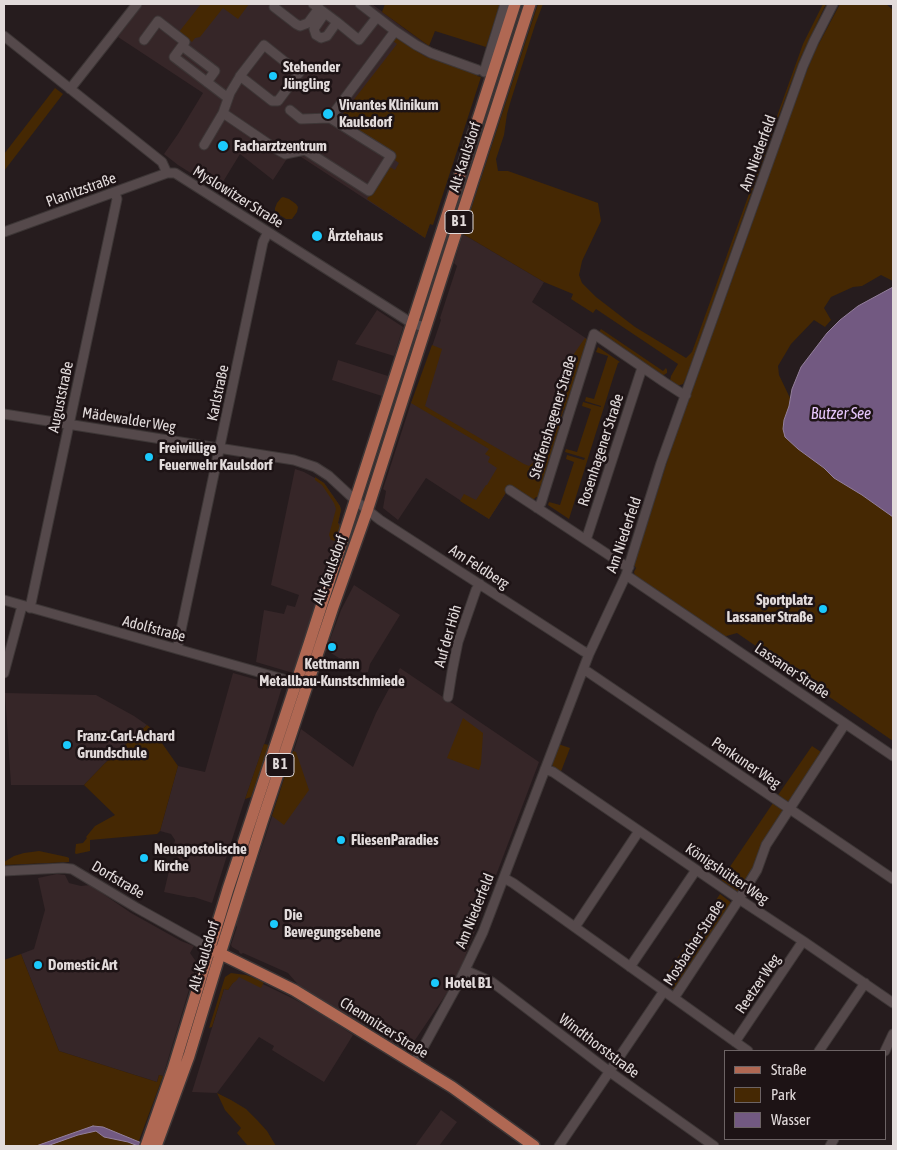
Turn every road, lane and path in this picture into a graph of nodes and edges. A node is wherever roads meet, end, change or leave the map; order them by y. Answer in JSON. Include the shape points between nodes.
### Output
{"nodes":[{"id":1,"x":137,"y":4,"type":"edge"},
{"id":2,"x":360,"y":4,"type":"edge"},
{"id":3,"x":505,"y":4,"type":"edge"},
{"id":4,"x":516,"y":4,"type":"edge"},
{"id":5,"x":530,"y":4,"type":"edge"},
{"id":6,"x":833,"y":4,"type":"edge"},
{"id":7,"x":274,"y":6,"type":"dead end"},
{"id":8,"x":319,"y":8,"type":"edge"},
{"id":9,"x":377,"y":17,"type":"junction"},
{"id":10,"x":338,"y":22,"type":"junction"},
{"id":11,"x":395,"y":31,"type":"junction"},
{"id":12,"x":4,"y":36,"type":"edge"},
{"id":13,"x":144,"y":40,"type":"dead end"},
{"id":14,"x":182,"y":46,"type":"junction"},
{"id":15,"x":240,"y":76,"type":"junction"},
{"id":16,"x":207,"y":82,"type":"junction"},
{"id":17,"x":70,"y":89,"type":"junction"},
{"id":18,"x":228,"y":98,"type":"junction"},
{"id":19,"x":278,"y":102,"type":"junction"},
{"id":20,"x":223,"y":113,"type":"junction"},
{"id":21,"x":330,"y":118,"type":"junction"},
{"id":22,"x":204,"y":145,"type":"dead end"},
{"id":23,"x":167,"y":173,"type":"junction"},
{"id":24,"x":115,"y":193,"type":"junction"},
{"id":25,"x":4,"y":232,"type":"edge"},
{"id":26,"x":268,"y":232,"type":"junction"},
{"id":27,"x":413,"y":324,"type":"junction"},
{"id":28,"x":426,"y":327,"type":"junction"},
{"id":29,"x":642,"y":368,"type":"junction"},
{"id":30,"x":686,"y":395,"type":"junction"},
{"id":31,"x":4,"y":414,"type":"edge"},
{"id":32,"x":69,"y":425,"type":"junction"},
{"id":33,"x":220,"y":448,"type":"junction"},
{"id":34,"x":510,"y":490,"type":"dead end"},
{"id":35,"x":356,"y":501,"type":"junction"},
{"id":36,"x":537,"y":508,"type":"junction"},
{"id":37,"x":367,"y":511,"type":"junction"},
{"id":38,"x":586,"y":540,"type":"junction"},
{"id":39,"x":627,"y":571,"type":"junction"},
{"id":40,"x":480,"y":584,"type":"junction"},
{"id":41,"x":4,"y":600,"type":"edge"},
{"id":42,"x":26,"y":607,"type":"junction"},
{"id":43,"x":177,"y":649,"type":"junction"},
{"id":44,"x":589,"y":654,"type":"junction"},
{"id":45,"x":583,"y":670,"type":"junction"},
{"id":46,"x":4,"y":673,"type":"edge"},
{"id":47,"x":296,"y":683,"type":"junction"},
{"id":48,"x":448,"y":697,"type":"dead end"},
{"id":49,"x":845,"y":724,"type":"junction"},
{"id":50,"x":893,"y":756,"type":"edge"},
{"id":51,"x":545,"y":768,"type":"junction"},
{"id":52,"x":789,"y":809,"type":"junction"},
{"id":53,"x":639,"y":831,"type":"junction"},
{"id":54,"x":696,"y":870,"type":"junction"},
{"id":55,"x":4,"y":871,"type":"edge"},
{"id":56,"x":504,"y":878,"type":"junction"},
{"id":57,"x":893,"y":879,"type":"edge"},
{"id":58,"x":739,"y":899,"type":"junction"},
{"id":59,"x":575,"y":927,"type":"junction"},
{"id":60,"x":804,"y":941,"type":"junction"},
{"id":61,"x":214,"y":951,"type":"junction"},
{"id":62,"x":630,"y":967,"type":"junction"},
{"id":63,"x":466,"y":970,"type":"junction"},
{"id":64,"x":865,"y":983,"type":"junction"},
{"id":65,"x":664,"y":991,"type":"junction"},
{"id":66,"x":674,"y":998,"type":"junction"},
{"id":67,"x":893,"y":1003,"type":"edge"},
{"id":68,"x":893,"y":1034,"type":"edge"},
{"id":69,"x":735,"y":1042,"type":"junction"},
{"id":70,"x":747,"y":1050,"type":"edge"},
{"id":71,"x":820,"y":1050,"type":"edge"},
{"id":72,"x":885,"y":1050,"type":"edge"},
{"id":73,"x":414,"y":1064,"type":"junction"},
{"id":74,"x":610,"y":1072,"type":"junction"},
{"id":75,"x":151,"y":1145,"type":"edge"},
{"id":76,"x":534,"y":1146,"type":"edge"},
{"id":77,"x":559,"y":1146,"type":"edge"},
{"id":78,"x":714,"y":1146,"type":"edge"}],
"edges":[{"from":1,"to":17,"type":"street"},
{"from":2,"to":9,"type":"street"},
{"from":3,"to":11,"type":"street","via":[[481,71],[431,53]]},
{"from":4,"to":27,"type":"main road","name":"Alt-Kaulsdorf","number":"B 1"},
{"from":5,"to":28,"type":"main road","name":"Alt-Kaulsdorf","number":"B 1"},
{"from":6,"to":30,"type":"street","name":"Am Niederfeld","via":[[803,66]]},
{"from":7,"to":8,"type":"street","via":[[300,26],[308,23]]},
{"from":8,"to":10,"type":"street"},
{"from":8,"to":10,"type":"street","via":[[314,27],[317,36],[326,36]]},
{"from":9,"to":10,"type":"street","via":[[359,40]]},
{"from":9,"to":11,"type":"street"},
{"from":11,"to":21,"type":"street"},
{"from":12,"to":17,"type":"street","name":"Myslowitzer Straße"},
{"from":13,"to":14,"type":"street","via":[[158,21],[185,42]]},
{"from":14,"to":16,"type":"street","via":[[174,56]]},
{"from":14,"to":16,"type":"street","via":[[215,70]]},
{"from":15,"to":18,"type":"street"},
{"from":15,"to":19,"type":"street","via":[[272,101]]},
{"from":15,"to":19,"type":"street","via":[[264,45],[300,73]]},
{"from":16,"to":18,"type":"street"},
{"from":17,"to":23,"type":"street","name":"Myslowitzer Straße","via":[[162,162]]},
{"from":18,"to":20,"type":"street"},
{"from":19,"to":21,"type":"street","via":[[301,119]]},
{"from":20,"to":21,"type":"street","via":[[285,154],[305,150],[369,191],[391,156]]},
{"from":20,"to":22,"type":"street"},
{"from":23,"to":24,"type":"street","name":"Planitzstraße"},
{"from":23,"to":26,"type":"street","name":"Myslowitzer Straße","via":[[175,173]]},
{"from":24,"to":25,"type":"street","name":"Planitzstraße"},
{"from":24,"to":32,"type":"street","name":"Auguststraße","via":[[117,199]]},
{"from":26,"to":27,"type":"street","name":"Myslowitzer Straße"},
{"from":26,"to":33,"type":"street","name":"Karlstraße","via":[[263,242]]},
{"from":27,"to":28,"type":"street","name":"Myslowitzer Straße"},
{"from":27,"to":35,"type":"main road","name":"Alt-Kaulsdorf","number":"B 1"},
{"from":28,"to":37,"type":"main road","name":"Alt-Kaulsdorf","number":"B 1"},
{"from":29,"to":30,"type":"street"},
{"from":29,"to":36,"type":"street","name":"Steffenshagener Straße","via":[[594,334]]},
{"from":29,"to":38,"type":"street","name":"Rosenhagener Straße"},
{"from":30,"to":39,"type":"street","name":"Am Niederfeld"},
{"from":31,"to":32,"type":"street","name":"Mädewalder Weg"},
{"from":32,"to":33,"type":"street","name":"Mädewalder Weg"},
{"from":32,"to":42,"type":"street","name":"Auguststraße"},
{"from":33,"to":35,"type":"street","name":"Mädewalder Weg","via":[[315,467]]},
{"from":33,"to":43,"type":"street","name":"Karlstraße"},
{"from":34,"to":36,"type":"street","name":"Steffenshagener Straße"},
{"from":35,"to":37,"type":"street","name":"Am Feldberg"},
{"from":35,"to":47,"type":"main road","name":"Alt-Kaulsdorf","number":"B 1"},
{"from":36,"to":38,"type":"street","name":"Steffenshagener Straße"},
{"from":37,"to":40,"type":"street","name":"Am Feldberg"},
{"from":37,"to":61,"type":"main road","name":"Alt-Kaulsdorf","number":"B 1"},
{"from":38,"to":39,"type":"street","name":"Steffenshagener Straße","via":[[622,564]]},
{"from":39,"to":44,"type":"street","name":"Am Niederfeld"},
{"from":39,"to":49,"type":"street","name":"Lassaner Straße"},
{"from":40,"to":44,"type":"street","name":"Am Feldberg"},
{"from":40,"to":48,"type":"street","name":"Auf der Höh","via":[[458,642]]},
{"from":41,"to":42,"type":"street","name":"Adolfstraße"},
{"from":42,"to":43,"type":"street","name":"Adolfstraße"},
{"from":42,"to":46,"type":"street","name":"Auguststraße"},
{"from":43,"to":47,"type":"street","name":"Adolfstraße"},
{"from":44,"to":45,"type":"street","name":"Am Niederfeld"},
{"from":45,"to":51,"type":"street","name":"Am Niederfeld"},
{"from":45,"to":52,"type":"street","name":"Penkuner Weg"},
{"from":47,"to":61,"type":"main road","name":"Alt-Kaulsdorf","number":"B 1"},
{"from":49,"to":50,"type":"street","name":"Lassaner Straße"},
{"from":49,"to":52,"type":"street","name":"Mosbacher Straße"},
{"from":51,"to":53,"type":"street","name":"Königshütter Weg"},
{"from":51,"to":56,"type":"street","name":"Am Niederfeld"},
{"from":52,"to":57,"type":"street","name":"Penkuner Weg"},
{"from":52,"to":58,"type":"street","name":"Mosbacher Straße","via":[[766,845],[757,870]]},
{"from":53,"to":54,"type":"street","name":"Königshütter Weg"},
{"from":53,"to":59,"type":"street"},
{"from":54,"to":58,"type":"street","name":"Königshütter Weg"},
{"from":54,"to":62,"type":"street"},
{"from":55,"to":61,"type":"street","name":"Dorfstraße","via":[[72,869]]},
{"from":56,"to":59,"type":"street"},
{"from":56,"to":63,"type":"street","name":"Am Niederfeld"},
{"from":58,"to":60,"type":"street","name":"Königshütter Weg"},
{"from":58,"to":66,"type":"street","name":"Mosbacher Straße"},
{"from":59,"to":62,"type":"street"},
{"from":60,"to":64,"type":"street","name":"Königshütter Weg"},
{"from":60,"to":69,"type":"street","name":"Reetzer Weg"},
{"from":61,"to":73,"type":"main road","name":"Chemnitzer Straße","via":[[294,990]]},
{"from":61,"to":75,"type":"main road","name":"Alt-Kaulsdorf","number":"B 1","via":[[173,1069]]},
{"from":62,"to":65,"type":"street"},
{"from":63,"to":73,"type":"street","name":"Am Niederfeld"},
{"from":63,"to":74,"type":"street","name":"Windthorststraße","via":[[492,982]]},
{"from":64,"to":67,"type":"street","name":"Königshütter Weg"},
{"from":64,"to":71,"type":"street"},
{"from":65,"to":66,"type":"street"},
{"from":65,"to":74,"type":"street","name":"Mosbacher Straße"},
{"from":66,"to":69,"type":"street"},
{"from":68,"to":72,"type":"street"},
{"from":69,"to":70,"type":"street"},
{"from":73,"to":76,"type":"main road","name":"Chemnitzer Straße"},
{"from":74,"to":77,"type":"street","name":"Mosbacher Straße"},
{"from":74,"to":78,"type":"street","name":"Windthorststraße"}]}
